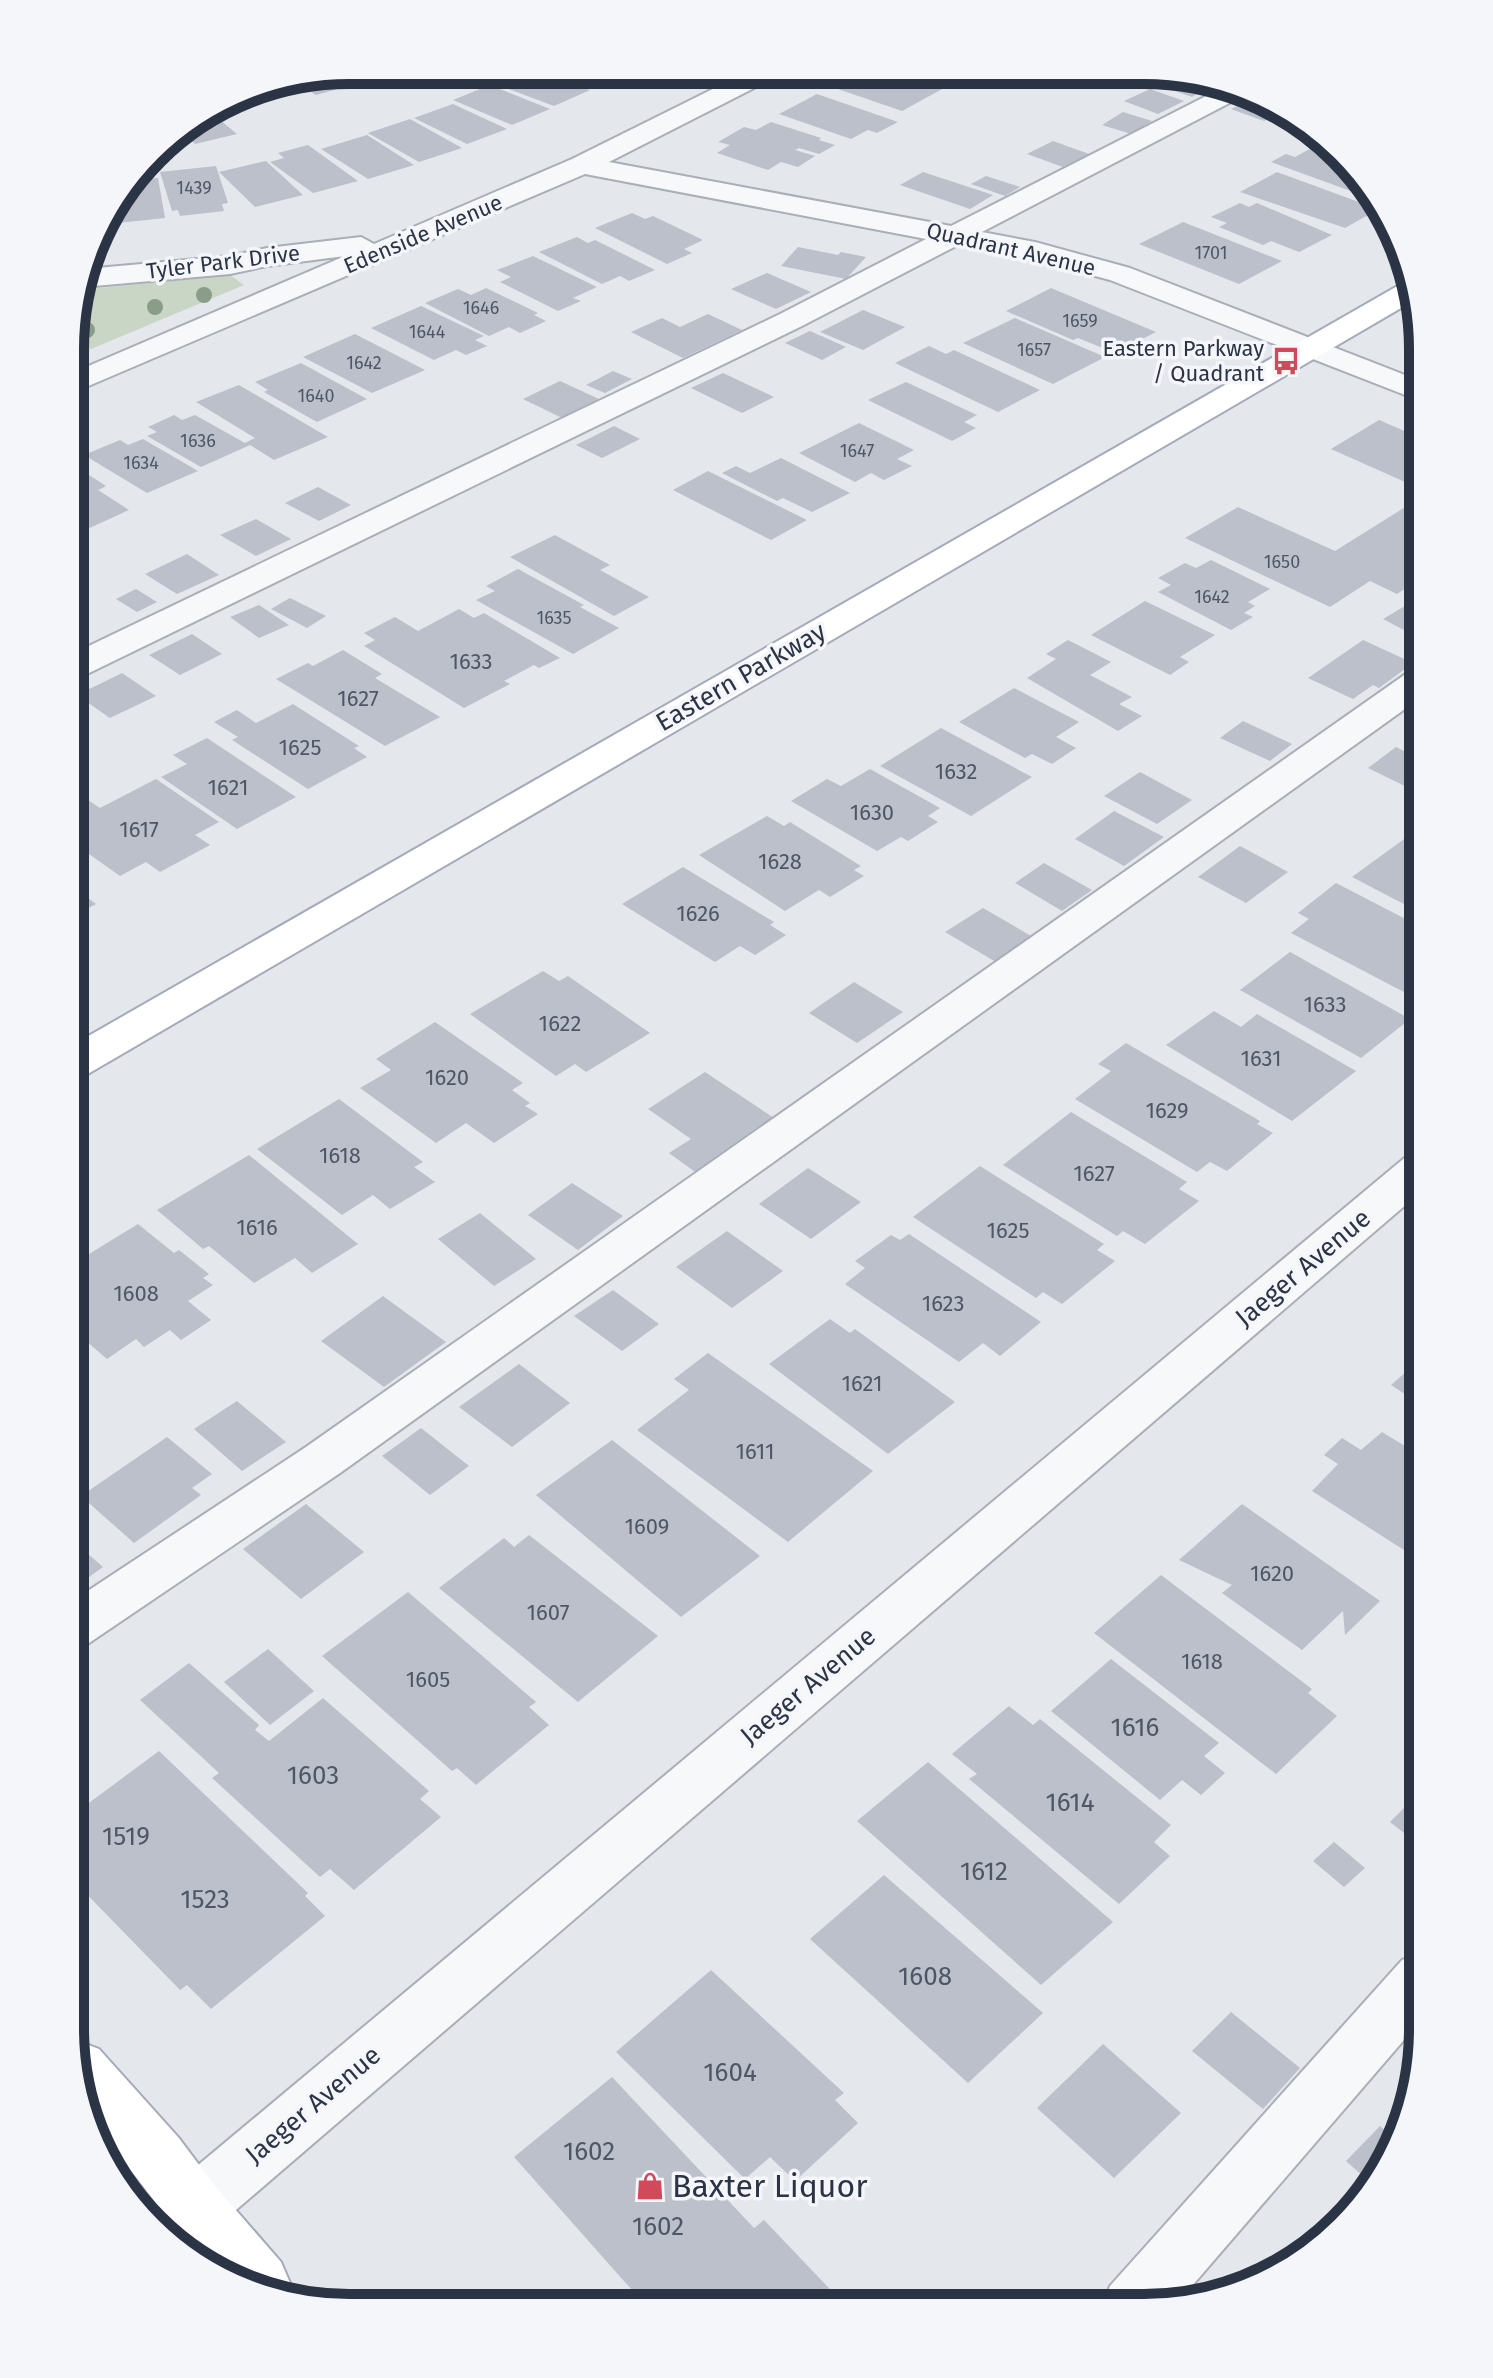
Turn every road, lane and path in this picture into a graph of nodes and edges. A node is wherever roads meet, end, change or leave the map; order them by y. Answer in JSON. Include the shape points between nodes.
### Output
{"nodes":[{"id":1,"x":742,"y":84,"type":"edge"},
{"id":2,"x":1224,"y":97,"type":"edge"},
{"id":3,"x":582,"y":165,"type":"junction"},
{"id":4,"x":957,"y":236,"type":"junction"},
{"id":5,"x":411,"y":240,"type":"junction"},
{"id":6,"x":94,"y":277,"type":"edge"},
{"id":7,"x":1403,"y":294,"type":"edge"},
{"id":8,"x":1309,"y":348,"type":"junction"},
{"id":9,"x":84,"y":379,"type":"edge"},
{"id":10,"x":1409,"y":387,"type":"edge"},
{"id":11,"x":84,"y":661,"type":"edge"},
{"id":12,"x":1409,"y":689,"type":"edge"},
{"id":13,"x":84,"y":1057,"type":"edge"},
{"id":14,"x":1409,"y":1178,"type":"edge"},
{"id":15,"x":84,"y":1619,"type":"edge"},
{"id":16,"x":1408,"y":1994,"type":"edge"},
{"id":17,"x":89,"y":2080,"type":"edge"},
{"id":18,"x":194,"y":2207,"type":"junction"},
{"id":19,"x":253,"y":2276,"type":"edge"},
{"id":20,"x":1144,"y":2294,"type":"edge"}],
"edges":[{"from":1,"to":3,"type":"street","name":"Edenside Avenue"},
{"from":2,"to":4,"type":"street"},
{"from":3,"to":4,"type":"street","name":"Quadrant Avenue"},
{"from":3,"to":5,"type":"street","name":"Edenside Avenue"},
{"from":4,"to":8,"type":"street","name":"Quadrant Avenue","via":[[1120,274]]},
{"from":4,"to":11,"type":"street"},
{"from":5,"to":6,"type":"street","name":"Tyler Park Drive"},
{"from":5,"to":9,"type":"street","name":"Edenside Avenue"},
{"from":7,"to":8,"type":"main road","name":"Eastern Parkway"},
{"from":8,"to":10,"type":"street","name":"Quadrant Avenue"},
{"from":8,"to":13,"type":"main road","name":"Eastern Parkway"},
{"from":12,"to":15,"type":"street","via":[[323,1460]]},
{"from":14,"to":18,"type":"street","name":"Jaeger Avenue"},
{"from":16,"to":20,"type":"street"},
{"from":17,"to":18,"type":"main road"},
{"from":18,"to":19,"type":"main road"}]}
